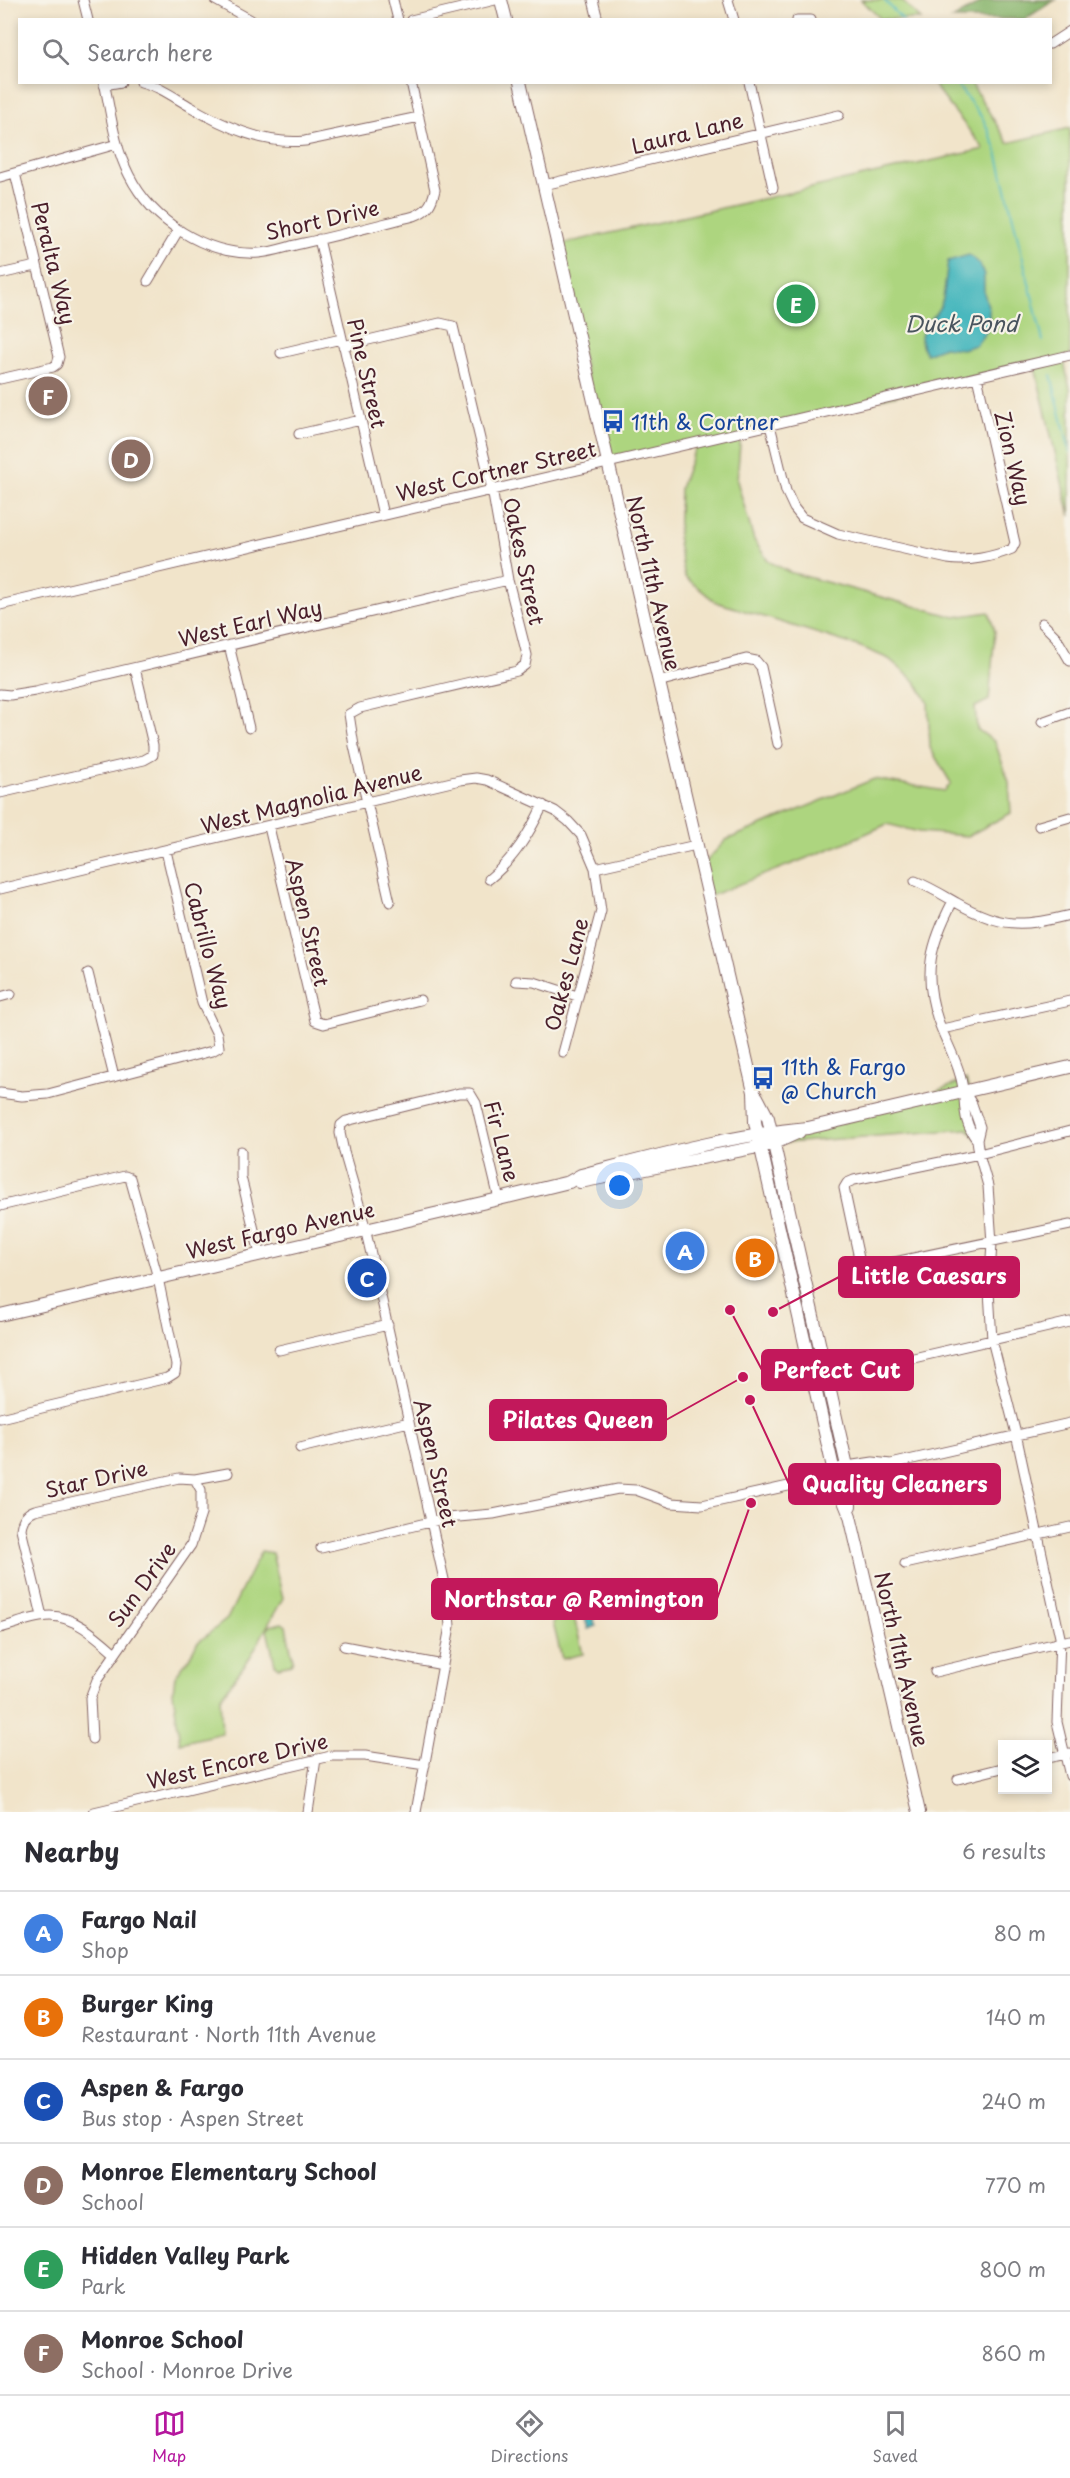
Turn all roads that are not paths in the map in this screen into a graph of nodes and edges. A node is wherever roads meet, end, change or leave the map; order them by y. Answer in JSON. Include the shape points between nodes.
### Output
{"nodes":[{"id":1,"x":83,"y":0,"type":"edge"},
{"id":2,"x":214,"y":0,"type":"edge"},
{"id":3,"x":393,"y":0,"type":"edge"},
{"id":4,"x":495,"y":0,"type":"edge"},
{"id":5,"x":501,"y":0,"type":"edge"},
{"id":6,"x":593,"y":0,"type":"edge"},
{"id":7,"x":728,"y":0,"type":"edge"},
{"id":8,"x":88,"y":18,"type":"edge"},
{"id":9,"x":247,"y":18,"type":"edge"},
{"id":10,"x":398,"y":18,"type":"edge"},
{"id":11,"x":419,"y":18,"type":"edge"},
{"id":12,"x":506,"y":18,"type":"edge"},
{"id":13,"x":598,"y":18,"type":"edge"},
{"id":14,"x":733,"y":18,"type":"edge"},
{"id":15,"x":1070,"y":31,"type":"edge"},
{"id":16,"x":1052,"y":43,"type":"edge"},
{"id":17,"x":104,"y":84,"type":"edge"},
{"id":18,"x":146,"y":84,"type":"edge"},
{"id":19,"x":411,"y":84,"type":"edge"},
{"id":20,"x":520,"y":84,"type":"edge"},
{"id":21,"x":749,"y":84,"type":"edge"},
{"id":22,"x":839,"y":115,"type":"dead end"},
{"id":23,"x":419,"y":117,"type":"junction"},
{"id":24,"x":761,"y":133,"type":"junction"},
{"id":25,"x":117,"y":144,"type":"junction"},
{"id":26,"x":15,"y":173,"type":"junction"},
{"id":27,"x":0,"y":177,"type":"edge"},
{"id":28,"x":544,"y":185,"type":"junction"},
{"id":29,"x":773,"y":188,"type":"dead end"},
{"id":30,"x":178,"y":231,"type":"junction"},
{"id":31,"x":319,"y":240,"type":"junction"},
{"id":32,"x":36,"y":266,"type":"junction"},
{"id":33,"x":0,"y":274,"type":"edge"},
{"id":34,"x":148,"y":281,"type":"dead end"},
{"id":35,"x":342,"y":343,"type":"junction"},
{"id":36,"x":281,"y":353,"type":"dead end"},
{"id":37,"x":1070,"y":355,"type":"edge"},
{"id":38,"x":976,"y":377,"type":"junction"},
{"id":39,"x":0,"y":379,"type":"edge"},
{"id":40,"x":361,"y":420,"type":"junction"},
{"id":41,"x":770,"y":425,"type":"junction"},
{"id":42,"x":299,"y":434,"type":"dead end"},
{"id":43,"x":607,"y":463,"type":"junction"},
{"id":44,"x":492,"y":489,"type":"junction"},
{"id":45,"x":382,"y":515,"type":"junction"},
{"id":46,"x":508,"y":580,"type":"junction"},
{"id":47,"x":0,"y":605,"type":"edge"},
{"id":48,"x":1042,"y":623,"type":"dead end"},
{"id":49,"x":230,"y":645,"type":"junction"},
{"id":50,"x":1070,"y":661,"type":"edge"},
{"id":51,"x":135,"y":668,"type":"junction"},
{"id":52,"x":658,"y":682,"type":"junction"},
{"id":53,"x":0,"y":694,"type":"edge"},
{"id":54,"x":1070,"y":712,"type":"edge"},
{"id":55,"x":1042,"y":722,"type":"dead end"},
{"id":56,"x":249,"y":728,"type":"dead end"},
{"id":57,"x":778,"y":744,"type":"dead end"},
{"id":58,"x":0,"y":794,"type":"edge"},
{"id":59,"x":367,"y":803,"type":"junction"},
{"id":60,"x":543,"y":805,"type":"junction"},
{"id":61,"x":1070,"y":817,"type":"edge"},
{"id":62,"x":269,"y":826,"type":"junction"},
{"id":63,"x":1039,"y":826,"type":"dead end"},
{"id":64,"x":696,"y":845,"type":"junction"},
{"id":65,"x":166,"y":851,"type":"junction"},
{"id":66,"x":595,"y":868,"type":"junction"},
{"id":67,"x":489,"y":879,"type":"dead end"},
{"id":68,"x":915,"y":881,"type":"dead end"},
{"id":69,"x":0,"y":889,"type":"edge"},
{"id":70,"x":953,"y":901,"type":"junction"},
{"id":71,"x":390,"y":902,"type":"dead end"},
{"id":72,"x":1070,"y":915,"type":"edge"},
{"id":73,"x":88,"y":973,"type":"dead end"},
{"id":74,"x":516,"y":981,"type":"dead end"},
{"id":75,"x":11,"y":994,"type":"dead end"},
{"id":76,"x":577,"y":996,"type":"junction"},
{"id":77,"x":0,"y":997,"type":"edge"},
{"id":78,"x":420,"y":1000,"type":"dead end"},
{"id":79,"x":1070,"y":1001,"type":"edge"},
{"id":80,"x":942,"y":1029,"type":"junction"},
{"id":81,"x":563,"y":1053,"type":"dead end"},
{"id":82,"x":1070,"y":1067,"type":"edge"},
{"id":83,"x":114,"y":1077,"type":"junction"},
{"id":84,"x":964,"y":1091,"type":"junction"},
{"id":85,"x":0,"y":1093,"type":"edge"},
{"id":86,"x":470,"y":1094,"type":"joint"},
{"id":87,"x":1070,"y":1131,"type":"edge"},
{"id":88,"x":765,"y":1139,"type":"junction"},
{"id":89,"x":241,"y":1151,"type":"dead end"},
{"id":90,"x":979,"y":1154,"type":"junction"},
{"id":91,"x":499,"y":1199,"type":"junction"},
{"id":92,"x":0,"y":1206,"type":"edge"},
{"id":93,"x":1070,"y":1225,"type":"edge"},
{"id":94,"x":365,"y":1230,"type":"junction"},
{"id":95,"x":992,"y":1243,"type":"junction"},
{"id":96,"x":260,"y":1254,"type":"junction"},
{"id":97,"x":158,"y":1278,"type":"junction"},
{"id":98,"x":790,"y":1278,"type":"junction"},
{"id":99,"x":0,"y":1315,"type":"edge"},
{"id":100,"x":1070,"y":1322,"type":"edge"},
{"id":101,"x":388,"y":1325,"type":"junction"},
{"id":102,"x":992,"y":1340,"type":"junction"},
{"id":103,"x":279,"y":1350,"type":"dead end"},
{"id":104,"x":823,"y":1356,"type":"junction"},
{"id":105,"x":857,"y":1371,"type":"dead end"},
{"id":106,"x":0,"y":1418,"type":"edge"},
{"id":107,"x":409,"y":1422,"type":"junction"},
{"id":108,"x":1070,"y":1423,"type":"edge"},
{"id":109,"x":1016,"y":1434,"type":"junction"},
{"id":110,"x":300,"y":1448,"type":"dead end"},
{"id":111,"x":848,"y":1472,"type":"junction"},
{"id":112,"x":228,"y":1473,"type":"dead end"},
{"id":113,"x":835,"y":1475,"type":"junction"},
{"id":114,"x":195,"y":1479,"type":"junction"},
{"id":115,"x":850,"y":1516,"type":"junction"},
{"id":116,"x":432,"y":1521,"type":"junction"},
{"id":117,"x":1070,"y":1527,"type":"edge"},
{"id":118,"x":1037,"y":1535,"type":"junction"},
{"id":119,"x":321,"y":1548,"type":"dead end"},
{"id":120,"x":905,"y":1564,"type":"dead end"},
{"id":121,"x":42,"y":1617,"type":"junction"},
{"id":122,"x":0,"y":1628,"type":"edge"},
{"id":123,"x":1070,"y":1640,"type":"edge"},
{"id":124,"x":1060,"y":1642,"type":"junction"},
{"id":125,"x":344,"y":1646,"type":"dead end"},
{"id":126,"x":114,"y":1652,"type":"junction"},
{"id":127,"x":443,"y":1665,"type":"junction"},
{"id":128,"x":935,"y":1671,"type":"dead end"},
{"id":129,"x":92,"y":1739,"type":"dead end"},
{"id":130,"x":1067,"y":1754,"type":"edge"},
{"id":131,"x":1052,"y":1757,"type":"edge"},
{"id":132,"x":316,"y":1759,"type":"junction"},
{"id":133,"x":425,"y":1765,"type":"junction"},
{"id":134,"x":998,"y":1769,"type":"edge"},
{"id":135,"x":1070,"y":1776,"type":"edge"},
{"id":136,"x":958,"y":1779,"type":"dead end"},
{"id":137,"x":94,"y":1812,"type":"edge"},
{"id":138,"x":308,"y":1812,"type":"edge"},
{"id":139,"x":416,"y":1812,"type":"edge"},
{"id":140,"x":919,"y":1812,"type":"edge"}],
"edges":[{"from":1,"to":8,"type":"street"},
{"from":2,"to":9,"type":"street"},
{"from":3,"to":10,"type":"street"},
{"from":4,"to":11,"type":"street"},
{"from":5,"to":12,"type":"main road"},
{"from":6,"to":13,"type":"street"},
{"from":7,"to":14,"type":"street"},
{"from":15,"to":16,"type":"street"},
{"from":17,"to":25,"type":"street","name":"Short Drive"},
{"from":18,"to":23,"type":"street","via":[[234,129],[261,138],[305,141]]},
{"from":19,"to":23,"type":"street"},
{"from":20,"to":28,"type":"main road","name":"North 11th Avenue"},
{"from":21,"to":24,"type":"street"},
{"from":22,"to":24,"type":"street","name":"Laura Lane"},
{"from":23,"to":31,"type":"street","name":"Short Drive","via":[[435,190],[430,206],[414,216]]},
{"from":24,"to":28,"type":"street","name":"Laura Lane"},
{"from":24,"to":29,"type":"street"},
{"from":25,"to":26,"type":"street"},
{"from":25,"to":30,"type":"street","name":"Short Drive","via":[[142,195]]},
{"from":26,"to":27,"type":"street"},
{"from":26,"to":32,"type":"street","name":"Peralta Way"},
{"from":28,"to":43,"type":"main road","name":"North 11th Avenue"},
{"from":30,"to":31,"type":"street","name":"Short Drive","via":[[216,246],[253,253]]},
{"from":30,"to":34,"type":"street"},
{"from":31,"to":35,"type":"street","name":"Pine Street"},
{"from":32,"to":33,"type":"street"},
{"from":32,"to":39,"type":"street","name":"Peralta Way","via":[[58,362]]},
{"from":35,"to":36,"type":"street"},
{"from":35,"to":40,"type":"street","name":"Pine Street"},
{"from":35,"to":44,"type":"street","name":"Oakes Street","via":[[451,324]]},
{"from":37,"to":38,"type":"street","name":"West Cortner Street"},
{"from":38,"to":41,"type":"street","name":"West Cortner Street"},
{"from":38,"to":41,"type":"street","name":"Zion Way","via":[[1015,543],[1007,551],[960,561],[838,534],[805,521],[786,491]]},
{"from":40,"to":42,"type":"street"},
{"from":40,"to":45,"type":"street","name":"Pine Street"},
{"from":41,"to":43,"type":"street","name":"West Cortner Street"},
{"from":43,"to":44,"type":"street","name":"West Cortner Street"},
{"from":43,"to":52,"type":"main road","name":"North 11th Avenue"},
{"from":44,"to":45,"type":"street","name":"West Cortner Street"},
{"from":44,"to":46,"type":"street","name":"Oakes Street"},
{"from":45,"to":47,"type":"street","name":"West Cortner Street"},
{"from":46,"to":49,"type":"street","name":"West Earl Way"},
{"from":46,"to":59,"type":"street","name":"Oakes Street","via":[[527,655],[525,665],[508,674],[360,708],[349,714]]},
{"from":48,"to":50,"type":"street"},
{"from":49,"to":51,"type":"street","name":"West Earl Way"},
{"from":49,"to":56,"type":"street"},
{"from":51,"to":53,"type":"street","name":"West Earl Way"},
{"from":51,"to":58,"type":"street","via":[[153,755]]},
{"from":52,"to":57,"type":"street","via":[[746,659],[756,661]]},
{"from":52,"to":64,"type":"main road","name":"North 11th Avenue"},
{"from":54,"to":55,"type":"street"},
{"from":59,"to":60,"type":"street","name":"West Magnolia Avenue","via":[[476,778]]},
{"from":59,"to":62,"type":"street","name":"West Magnolia Avenue"},
{"from":59,"to":71,"type":"street"},
{"from":60,"to":66,"type":"street","name":"West Magnolia Avenue","via":[[575,828]]},
{"from":60,"to":67,"type":"street","via":[[528,837]]},
{"from":61,"to":63,"type":"street"},
{"from":62,"to":65,"type":"street","name":"West Magnolia Avenue"},
{"from":62,"to":78,"type":"street","name":"Aspen Street","via":[[317,1024]]},
{"from":64,"to":66,"type":"street"},
{"from":64,"to":88,"type":"main road","name":"North 11th Avenue","via":[[754,1092],[768,1118]]},
{"from":65,"to":69,"type":"street","name":"West Magnolia Avenue"},
{"from":65,"to":83,"type":"street","name":"Cabrillo Way","via":[[202,1002],[219,1047]]},
{"from":66,"to":76,"type":"street","name":"Oakes Lane","via":[[601,911]]},
{"from":68,"to":70,"type":"street"},
{"from":70,"to":72,"type":"street","via":[[985,917],[1012,924]]},
{"from":70,"to":80,"type":"street","via":[[934,939],[929,976],[930,994]]},
{"from":73,"to":83,"type":"street"},
{"from":74,"to":76,"type":"street","via":[[534,982]]},
{"from":75,"to":77,"type":"street"},
{"from":76,"to":81,"type":"street","name":"Oakes Lane"},
{"from":79,"to":80,"type":"street"},
{"from":80,"to":84,"type":"street"},
{"from":82,"to":84,"type":"main road","name":"West Fargo Avenue"},
{"from":83,"to":85,"type":"street","via":[[37,1096]]},
{"from":84,"to":88,"type":"main road","name":"West Fargo Avenue"},
{"from":84,"to":90,"type":"street","via":[[968,1129],[977,1140]]},
{"from":86,"to":91,"type":"street","name":"Fir Lane","via":[[476,1103]]},
{"from":86,"to":94,"type":"street","name":"Aspen Street","via":[[459,1093],[341,1125],[344,1152]]},
{"from":87,"to":90,"type":"street"},
{"from":88,"to":91,"type":"main road","name":"West Fargo Avenue","via":[[622,1175],[569,1182]]},
{"from":88,"to":98,"type":"main road","name":"North 11th Avenue"},
{"from":88,"to":104,"type":"main road","name":"North 11th Avenue"},
{"from":89,"to":96,"type":"street","via":[[241,1177]]},
{"from":90,"to":95,"type":"street","via":[[988,1186]]},
{"from":90,"to":95,"type":"street","via":[[854,1180],[845,1185],[845,1195],[863,1267]]},
{"from":91,"to":94,"type":"main road","name":"West Fargo Avenue"},
{"from":92,"to":97,"type":"street","via":[[125,1176],[130,1178]]},
{"from":93,"to":95,"type":"street"},
{"from":94,"to":96,"type":"main road","name":"West Fargo Avenue"},
{"from":94,"to":101,"type":"street","name":"Aspen Street"},
{"from":95,"to":102,"type":"street","via":[[988,1291]]},
{"from":96,"to":97,"type":"main road","name":"West Fargo Avenue"},
{"from":97,"to":99,"type":"main road","name":"West Fargo Avenue"},
{"from":97,"to":106,"type":"street","via":[[175,1373]]},
{"from":98,"to":104,"type":"main road","name":"North 11th Avenue","via":[[803,1291],[815,1343]]},
{"from":98,"to":113,"type":"main road","name":"North 11th Avenue"},
{"from":100,"to":102,"type":"street"},
{"from":101,"to":103,"type":"street"},
{"from":101,"to":107,"type":"street","name":"Aspen Street"},
{"from":102,"to":105,"type":"street"},
{"from":102,"to":109,"type":"street"},
{"from":104,"to":111,"type":"main road","name":"North 11th Avenue"},
{"from":107,"to":110,"type":"street"},
{"from":107,"to":116,"type":"street","name":"Aspen Street"},
{"from":108,"to":109,"type":"street"},
{"from":109,"to":111,"type":"street","via":[[891,1464],[873,1462]]},
{"from":109,"to":118,"type":"street"},
{"from":111,"to":113,"type":"street"},
{"from":111,"to":115,"type":"main road","name":"North 11th Avenue"},
{"from":112,"to":114,"type":"street"},
{"from":113,"to":115,"type":"main road","name":"North 11th Avenue"},
{"from":113,"to":116,"type":"street","via":[[702,1505],[672,1503],[636,1490],[618,1489],[493,1514]]},
{"from":114,"to":121,"type":"street","name":"Star Drive","via":[[179,1478],[32,1512],[22,1520]]},
{"from":114,"to":126,"type":"street","name":"Sun Drive","via":[[201,1490],[201,1514],[191,1545]]},
{"from":115,"to":140,"type":"main road","name":"North 11th Avenue"},
{"from":116,"to":119,"type":"street"},
{"from":116,"to":127,"type":"street","name":"Aspen Street","via":[[445,1578],[450,1626]]},
{"from":117,"to":118,"type":"street"},
{"from":118,"to":120,"type":"street"},
{"from":118,"to":124,"type":"street"},
{"from":121,"to":122,"type":"street"},
{"from":121,"to":126,"type":"street","via":[[55,1616],[73,1622]]},
{"from":123,"to":124,"type":"street"},
{"from":124,"to":128,"type":"street"},
{"from":124,"to":130,"type":"street","via":[[1057,1722]]},
{"from":125,"to":127,"type":"street"},
{"from":126,"to":129,"type":"street","name":"Sun Drive","via":[[90,1698]]},
{"from":127,"to":133,"type":"street","name":"Aspen Street"},
{"from":130,"to":131,"type":"street"},
{"from":130,"to":135,"type":"street"},
{"from":132,"to":133,"type":"street","name":"West Encore Drive","via":[[365,1756]]},
{"from":132,"to":137,"type":"street","name":"West Encore Drive"},
{"from":132,"to":138,"type":"street"},
{"from":133,"to":139,"type":"street","name":"Aspen Street"},
{"from":134,"to":136,"type":"street"}]}
